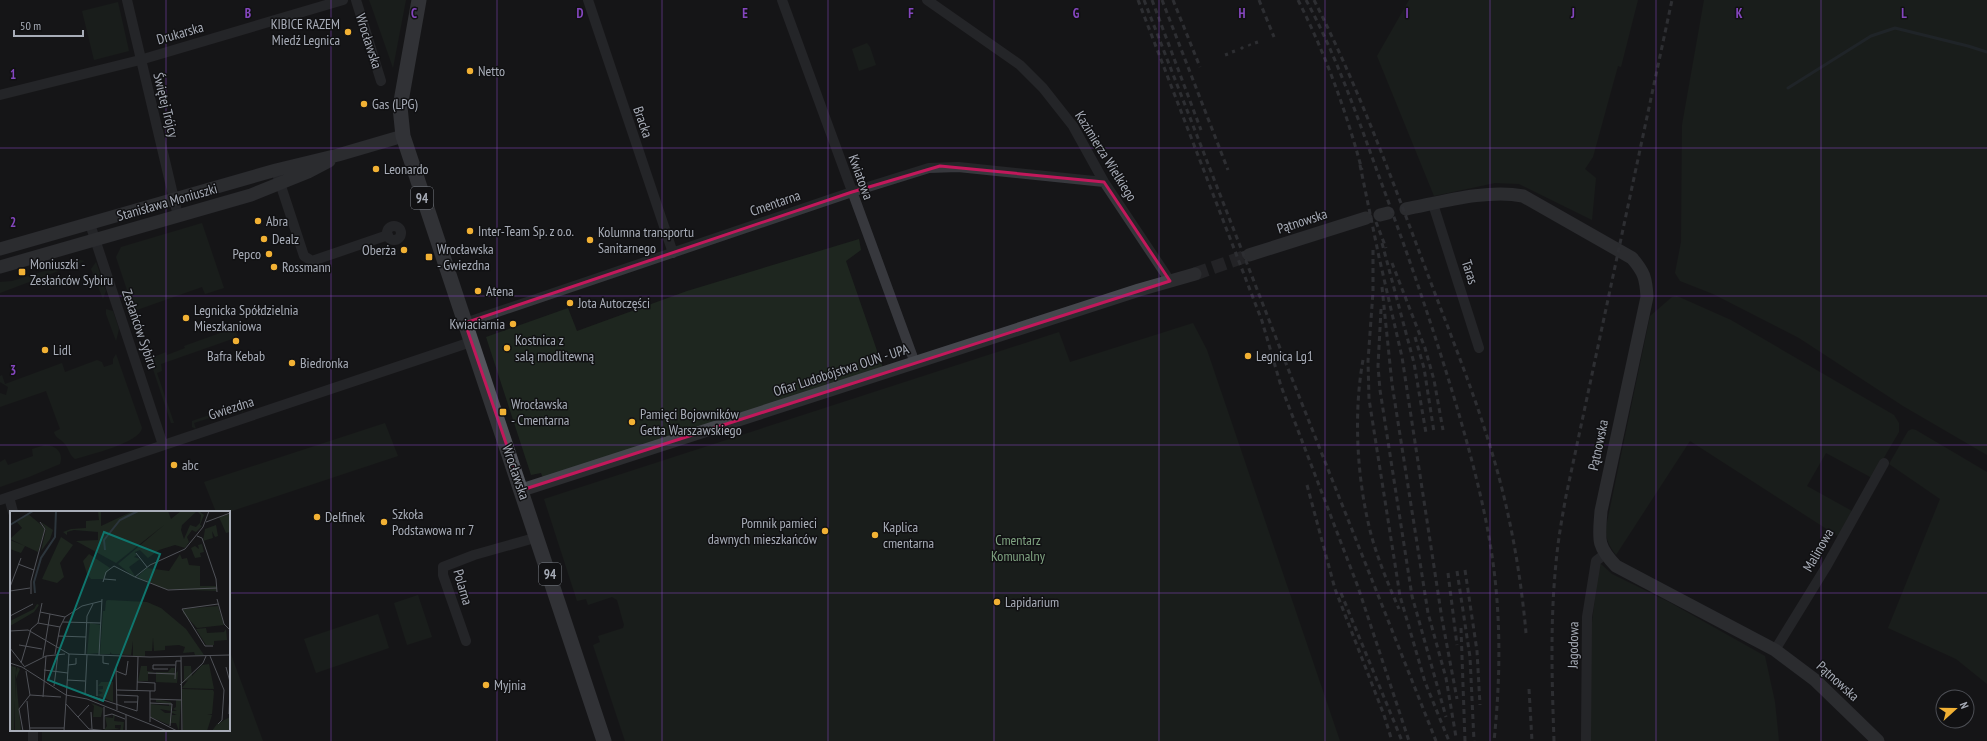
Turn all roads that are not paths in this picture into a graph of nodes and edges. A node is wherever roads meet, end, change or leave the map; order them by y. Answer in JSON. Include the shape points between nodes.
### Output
{"nodes":[{"id":1,"x":127,"y":0,"type":"edge"},
{"id":2,"x":343,"y":0,"type":"edge"},
{"id":3,"x":356,"y":0,"type":"edge"},
{"id":4,"x":419,"y":0,"type":"edge"},
{"id":5,"x":588,"y":0,"type":"edge"},
{"id":6,"x":782,"y":0,"type":"edge"},
{"id":7,"x":927,"y":0,"type":"edge"},
{"id":8,"x":140,"y":60,"type":"junction"},
{"id":9,"x":381,"y":82,"type":"dead end"},
{"id":10,"x":0,"y":96,"type":"edge"},
{"id":11,"x":403,"y":136,"type":"junction"},
{"id":12,"x":338,"y":155,"type":"junction"},
{"id":13,"x":276,"y":170,"type":"junction"},
{"id":14,"x":1104,"y":182,"type":"junction"},
{"id":15,"x":280,"y":184,"type":"junction"},
{"id":16,"x":852,"y":192,"type":"junction"},
{"id":17,"x":174,"y":200,"type":"junction"},
{"id":18,"x":1433,"y":204,"type":"junction"},
{"id":19,"x":1406,"y":209,"type":"dead end"},
{"id":20,"x":178,"y":216,"type":"junction"},
{"id":21,"x":1366,"y":218,"type":"dead end"},
{"id":22,"x":90,"y":224,"type":"junction"},
{"id":23,"x":388,"y":235,"type":"dead end"},
{"id":24,"x":94,"y":240,"type":"junction"},
{"id":25,"x":0,"y":249,"type":"edge"},
{"id":26,"x":673,"y":253,"type":"junction"},
{"id":27,"x":1249,"y":255,"type":"tunnel mouth"},
{"id":28,"x":0,"y":267,"type":"edge"},
{"id":29,"x":1195,"y":274,"type":"tunnel mouth"},
{"id":30,"x":1170,"y":281,"type":"junction"},
{"id":31,"x":464,"y":323,"type":"junction"},
{"id":32,"x":471,"y":342,"type":"junction"},
{"id":33,"x":1479,"y":348,"type":"dead end"},
{"id":34,"x":915,"y":363,"type":"junction"},
{"id":35,"x":163,"y":445,"type":"junction"},
{"id":36,"x":1884,"y":463,"type":"dead end"},
{"id":37,"x":522,"y":490,"type":"junction"},
{"id":38,"x":4,"y":499,"type":"edge"},
{"id":39,"x":12,"y":511,"type":"edge"},
{"id":40,"x":538,"y":537,"type":"junction"},
{"id":41,"x":1605,"y":554,"type":"junction"},
{"id":42,"x":466,"y":641,"type":"dead end"},
{"id":43,"x":1775,"y":650,"type":"junction"},
{"id":44,"x":604,"y":741,"type":"edge"},
{"id":45,"x":1586,"y":741,"type":"edge"},
{"id":46,"x":1878,"y":741,"type":"edge"}],
"edges":[{"from":1,"to":8,"type":"street","name":"Świętej Trójcy"},
{"from":2,"to":8,"type":"street","name":"Drukarska"},
{"from":3,"to":9,"type":"street","name":"Wrocławska"},
{"from":4,"to":11,"type":"main road","number":"94","via":[[400,106]]},
{"from":5,"to":26,"type":"street","name":"Bracka"},
{"from":6,"to":16,"type":"street","name":"Kwiatowa"},
{"from":7,"to":14,"type":"street","name":"Kazimierza Wielkiego","via":[[1020,65],[1043,88],[1074,126]]},
{"from":8,"to":10,"type":"street","name":"Drukarska"},
{"from":8,"to":17,"type":"street","name":"Świętej Trójcy"},
{"from":11,"to":12,"type":"street","name":"Stanisława Moniuszki"},
{"from":11,"to":31,"type":"main road","name":"Wrocławska","number":"94"},
{"from":12,"to":13,"type":"street","name":"Stanisława Moniuszki"},
{"from":12,"to":15,"type":"street","name":"Stanisława Moniuszki"},
{"from":13,"to":15,"type":"street"},
{"from":13,"to":17,"type":"street","name":"Stanisława Moniuszki"},
{"from":14,"to":16,"type":"street","name":"Cmentarna","via":[[940,166]]},
{"from":14,"to":30,"type":"street","name":"Kazimierza Wielkiego"},
{"from":15,"to":20,"type":"street","name":"Stanisława Moniuszki"},
{"from":15,"to":23,"type":"street","via":[[304,256],[312,261]]},
{"from":16,"to":26,"type":"street","name":"Cmentarna"},
{"from":16,"to":34,"type":"street","name":"Kwiatowa"},
{"from":17,"to":20,"type":"street","name":"Świętej Trójcy"},
{"from":17,"to":22,"type":"street","name":"Stanisława Moniuszki"},
{"from":18,"to":19,"type":"street","name":"Pątnowska"},
{"from":18,"to":33,"type":"street","name":"Taras"},
{"from":18,"to":41,"type":"street","name":"Pątnowska","via":[[1491,194],[1508,193],[1523,196],[1632,258],[1646,280],[1646,297],[1601,511],[1599,541]]},
{"from":20,"to":24,"type":"street","name":"Stanisława Moniuszki"},
{"from":21,"to":27,"type":"street","name":"Pątnowska"},
{"from":22,"to":24,"type":"street","name":"Zesłańców Sybiru"},
{"from":22,"to":25,"type":"street","name":"Stanisława Moniuszki"},
{"from":24,"to":28,"type":"street","name":"Stanisława Moniuszki"},
{"from":24,"to":35,"type":"street","name":"Zesłańców Sybiru"},
{"from":26,"to":31,"type":"street","name":"Cmentarna"},
{"from":29,"to":30,"type":"street"},
{"from":30,"to":34,"type":"street","name":"Ofiar Ludobójstwa OUN - UPA"},
{"from":31,"to":32,"type":"main road","name":"Wrocławska","number":"94"},
{"from":32,"to":35,"type":"street","name":"Gwiezdna"},
{"from":32,"to":37,"type":"main road","name":"Wrocławska","number":"94"},
{"from":34,"to":37,"type":"street","name":"Ofiar Ludobójstwa OUN - UPA"},
{"from":35,"to":38,"type":"street","name":"Gwiezdna"},
{"from":36,"to":43,"type":"street","name":"Malinowa","via":[[1826,567]]},
{"from":37,"to":40,"type":"main road","name":"Wrocławska","number":"94"},
{"from":38,"to":39,"type":"street"},
{"from":40,"to":42,"type":"street","name":"Polarna","via":[[445,565],[442,571]]},
{"from":40,"to":44,"type":"main road","name":"Wrocławska","number":"94"},
{"from":41,"to":43,"type":"street","name":"Pątnowska","via":[[1616,566]]},
{"from":41,"to":45,"type":"street","name":"Jagodowa","via":[[1596,561],[1587,617]]},
{"from":43,"to":46,"type":"street","name":"Pątnowska","via":[[1815,680]]}]}
